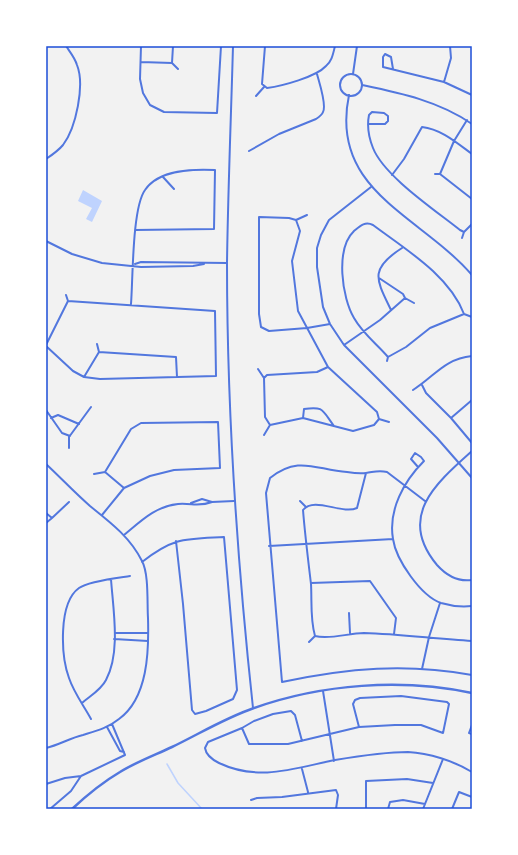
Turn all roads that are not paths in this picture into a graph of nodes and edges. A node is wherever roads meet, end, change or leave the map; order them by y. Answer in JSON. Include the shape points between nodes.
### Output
{"nodes":[{"id":1,"x":66,"y":46,"type":"edge"},
{"id":2,"x":141,"y":46,"type":"edge"},
{"id":3,"x":173,"y":46,"type":"edge"},
{"id":4,"x":221,"y":46,"type":"edge"},
{"id":5,"x":233,"y":46,"type":"edge"},
{"id":6,"x":265,"y":46,"type":"edge"},
{"id":7,"x":283,"y":46,"type":"edge"},
{"id":8,"x":296,"y":46,"type":"edge"},
{"id":9,"x":335,"y":46,"type":"edge"},
{"id":10,"x":357,"y":46,"type":"edge"},
{"id":11,"x":450,"y":46,"type":"edge"},
{"id":12,"x":141,"y":62,"type":"junction"},
{"id":13,"x":172,"y":63,"type":"junction"},
{"id":14,"x":393,"y":68,"type":"junction"},
{"id":15,"x":178,"y":69,"type":"dead end"},
{"id":16,"x":316,"y":74,"type":"junction"},
{"id":17,"x":353,"y":74,"type":"junction"},
{"id":18,"x":444,"y":82,"type":"junction"},
{"id":19,"x":362,"y":85,"type":"junction"},
{"id":20,"x":264,"y":87,"type":"junction"},
{"id":21,"x":349,"y":95,"type":"junction"},
{"id":22,"x":256,"y":96,"type":"dead end"},
{"id":23,"x":472,"y":96,"type":"edge"},
{"id":24,"x":467,"y":120,"type":"junction"},
{"id":25,"x":369,"y":124,"type":"junction"},
{"id":26,"x":472,"y":124,"type":"edge"},
{"id":27,"x":454,"y":141,"type":"junction"},
{"id":28,"x":249,"y":151,"type":"dead end"},
{"id":29,"x":472,"y":154,"type":"edge"},
{"id":30,"x":46,"y":159,"type":"edge"},
{"id":31,"x":435,"y":174,"type":"dead end"},
{"id":32,"x":440,"y":174,"type":"junction"},
{"id":33,"x":392,"y":175,"type":"junction"},
{"id":34,"x":163,"y":177,"type":"junction"},
{"id":35,"x":371,"y":187,"type":"junction"},
{"id":36,"x":174,"y":189,"type":"dead end"},
{"id":37,"x":472,"y":199,"type":"edge"},
{"id":38,"x":307,"y":215,"type":"dead end"},
{"id":39,"x":296,"y":220,"type":"junction"},
{"id":40,"x":472,"y":224,"type":"edge"},
{"id":41,"x":136,"y":230,"type":"junction"},
{"id":42,"x":464,"y":232,"type":"junction"},
{"id":43,"x":462,"y":238,"type":"dead end"},
{"id":44,"x":46,"y":241,"type":"edge"},
{"id":45,"x":402,"y":248,"type":"junction"},
{"id":46,"x":227,"y":263,"type":"junction"},
{"id":47,"x":204,"y":264,"type":"junction"},
{"id":48,"x":134,"y":265,"type":"junction"},
{"id":49,"x":472,"y":275,"type":"edge"},
{"id":50,"x":379,"y":278,"type":"junction"},
{"id":51,"x":66,"y":295,"type":"dead end"},
{"id":52,"x":405,"y":298,"type":"junction"},
{"id":53,"x":68,"y":301,"type":"junction"},
{"id":54,"x":414,"y":303,"type":"dead end"},
{"id":55,"x":131,"y":304,"type":"junction"},
{"id":56,"x":391,"y":310,"type":"junction"},
{"id":57,"x":464,"y":314,"type":"junction"},
{"id":58,"x":472,"y":317,"type":"edge"},
{"id":59,"x":330,"y":324,"type":"junction"},
{"id":60,"x":306,"y":328,"type":"junction"},
{"id":61,"x":363,"y":331,"type":"junction"},
{"id":62,"x":97,"y":344,"type":"dead end"},
{"id":63,"x":344,"y":344,"type":"junction"},
{"id":64,"x":46,"y":346,"type":"edge"},
{"id":65,"x":99,"y":352,"type":"junction"},
{"id":66,"x":472,"y":356,"type":"edge"},
{"id":67,"x":388,"y":357,"type":"junction"},
{"id":68,"x":387,"y":361,"type":"dead end"},
{"id":69,"x":328,"y":367,"type":"junction"},
{"id":70,"x":258,"y":369,"type":"dead end"},
{"id":71,"x":84,"y":377,"type":"junction"},
{"id":72,"x":177,"y":377,"type":"junction"},
{"id":73,"x":264,"y":378,"type":"junction"},
{"id":74,"x":422,"y":385,"type":"junction"},
{"id":75,"x":413,"y":390,"type":"dead end"},
{"id":76,"x":472,"y":400,"type":"edge"},
{"id":77,"x":91,"y":407,"type":"dead end"},
{"id":78,"x":46,"y":410,"type":"edge"},
{"id":79,"x":51,"y":418,"type":"junction"},
{"id":80,"x":303,"y":418,"type":"junction"},
{"id":81,"x":451,"y":418,"type":"junction"},
{"id":82,"x":380,"y":419,"type":"junction"},
{"id":83,"x":389,"y":422,"type":"dead end"},
{"id":84,"x":79,"y":424,"type":"junction"},
{"id":85,"x":270,"y":425,"type":"junction"},
{"id":86,"x":334,"y":426,"type":"junction"},
{"id":87,"x":264,"y":435,"type":"dead end"},
{"id":88,"x":70,"y":436,"type":"junction"},
{"id":89,"x":472,"y":443,"type":"edge"},
{"id":90,"x":69,"y":448,"type":"dead end"},
{"id":91,"x":472,"y":451,"type":"edge"},
{"id":92,"x":458,"y":463,"type":"junction"},
{"id":93,"x":46,"y":464,"type":"edge"},
{"id":94,"x":418,"y":467,"type":"junction"},
{"id":95,"x":105,"y":472,"type":"junction"},
{"id":96,"x":366,"y":473,"type":"junction"},
{"id":97,"x":94,"y":474,"type":"dead end"},
{"id":98,"x":472,"y":478,"type":"edge"},
{"id":99,"x":404,"y":486,"type":"junction"},
{"id":100,"x":124,"y":488,"type":"junction"},
{"id":101,"x":234,"y":501,"type":"junction"},
{"id":102,"x":425,"y":501,"type":"junction"},
{"id":103,"x":68,"y":502,"type":"dead end"},
{"id":104,"x":212,"y":502,"type":"junction"},
{"id":105,"x":300,"y":502,"type":"dead end"},
{"id":106,"x":190,"y":503,"type":"junction"},
{"id":107,"x":306,"y":507,"type":"junction"},
{"id":108,"x":46,"y":513,"type":"edge"},
{"id":109,"x":102,"y":515,"type":"junction"},
{"id":110,"x":52,"y":518,"type":"junction"},
{"id":111,"x":46,"y":523,"type":"edge"},
{"id":112,"x":124,"y":534,"type":"junction"},
{"id":113,"x":393,"y":539,"type":"junction"},
{"id":114,"x":176,"y":540,"type":"junction"},
{"id":115,"x":305,"y":545,"type":"junction"},
{"id":116,"x":270,"y":546,"type":"junction"},
{"id":117,"x":142,"y":562,"type":"junction"},
{"id":118,"x":130,"y":576,"type":"dead end"},
{"id":119,"x":111,"y":579,"type":"junction"},
{"id":120,"x":472,"y":580,"type":"edge"},
{"id":121,"x":311,"y":584,"type":"junction"},
{"id":122,"x":440,"y":603,"type":"junction"},
{"id":123,"x":472,"y":606,"type":"edge"},
{"id":124,"x":349,"y":613,"type":"dead end"},
{"id":125,"x":115,"y":633,"type":"junction"},
{"id":126,"x":148,"y":633,"type":"junction"},
{"id":127,"x":350,"y":633,"type":"junction"},
{"id":128,"x":394,"y":634,"type":"junction"},
{"id":129,"x":315,"y":636,"type":"junction"},
{"id":130,"x":429,"y":637,"type":"junction"},
{"id":131,"x":114,"y":639,"type":"junction"},
{"id":132,"x":148,"y":641,"type":"junction"},
{"id":133,"x":472,"y":641,"type":"edge"},
{"id":134,"x":309,"y":642,"type":"dead end"},
{"id":135,"x":422,"y":669,"type":"junction"},
{"id":136,"x":472,"y":675,"type":"edge"},
{"id":137,"x":323,"y":691,"type":"junction"},
{"id":138,"x":472,"y":693,"type":"edge"},
{"id":139,"x":82,"y":702,"type":"junction"},
{"id":140,"x":254,"y":708,"type":"junction"},
{"id":141,"x":91,"y":719,"type":"dead end"},
{"id":142,"x":112,"y":724,"type":"junction"},
{"id":143,"x":472,"y":725,"type":"edge"},
{"id":144,"x":107,"y":727,"type":"junction"},
{"id":145,"x":359,"y":727,"type":"junction"},
{"id":146,"x":242,"y":728,"type":"junction"},
{"id":147,"x":330,"y":734,"type":"junction"},
{"id":148,"x":472,"y":734,"type":"edge"},
{"id":149,"x":302,"y":741,"type":"junction"},
{"id":150,"x":46,"y":748,"type":"edge"},
{"id":151,"x":124,"y":752,"type":"junction"},
{"id":152,"x":443,"y":759,"type":"junction"},
{"id":153,"x":334,"y":760,"type":"junction"},
{"id":154,"x":302,"y":769,"type":"junction"},
{"id":155,"x":472,"y":772,"type":"edge"},
{"id":156,"x":81,"y":776,"type":"junction"},
{"id":157,"x":433,"y":782,"type":"junction"},
{"id":158,"x":46,"y":784,"type":"edge"},
{"id":159,"x":308,"y":792,"type":"junction"},
{"id":160,"x":472,"y":797,"type":"edge"},
{"id":161,"x":251,"y":800,"type":"dead end"},
{"id":162,"x":425,"y":804,"type":"junction"},
{"id":163,"x":50,"y":809,"type":"edge"},
{"id":164,"x":72,"y":809,"type":"edge"},
{"id":165,"x":336,"y":809,"type":"edge"},
{"id":166,"x":366,"y":809,"type":"edge"},
{"id":167,"x":388,"y":809,"type":"edge"},
{"id":168,"x":423,"y":809,"type":"edge"},
{"id":169,"x":452,"y":809,"type":"edge"}],
"edges":[{"from":1,"to":30,"type":"street","via":[[78,66],[78,106],[64,144]]},
{"from":2,"to":12,"type":"street"},
{"from":3,"to":13,"type":"street"},
{"from":4,"to":12,"type":"street","via":[[217,113],[164,112],[150,105],[143,93],[140,79]]},
{"from":5,"to":46,"type":"street"},
{"from":6,"to":20,"type":"street","via":[[262,84]]},
{"from":7,"to":8,"type":"street"},
{"from":9,"to":16,"type":"street","via":[[327,66]]},
{"from":10,"to":17,"type":"street"},
{"from":11,"to":18,"type":"street","via":[[451,58]]},
{"from":12,"to":13,"type":"street"},
{"from":13,"to":15,"type":"street"},
{"from":14,"to":14,"type":"street","via":[[391,57],[385,54],[383,67]]},
{"from":14,"to":18,"type":"street"},
{"from":16,"to":20,"type":"street"},
{"from":16,"to":28,"type":"street","via":[[324,105],[321,115]]},
{"from":17,"to":19,"type":"street","via":[[359,78]]},
{"from":17,"to":21,"type":"street","via":[[344,77],[341,82],[343,92]]},
{"from":18,"to":23,"type":"street"},
{"from":19,"to":21,"type":"street","via":[[358,93]]},
{"from":19,"to":24,"type":"street","via":[[424,100]]},
{"from":20,"to":22,"type":"street"},
{"from":21,"to":35,"type":"street","via":[[346,120],[348,144],[352,159]]},
{"from":24,"to":26,"type":"street"},
{"from":24,"to":27,"type":"street"},
{"from":25,"to":25,"type":"street","via":[[385,124],[388,116],[372,112],[369,114]]},
{"from":25,"to":33,"type":"street","via":[[373,148]]},
{"from":27,"to":29,"type":"street"},
{"from":27,"to":32,"type":"street"},
{"from":27,"to":33,"type":"street","via":[[429,127],[422,127],[404,160]]},
{"from":31,"to":32,"type":"street"},
{"from":32,"to":37,"type":"street"},
{"from":33,"to":42,"type":"street"},
{"from":34,"to":36,"type":"street"},
{"from":34,"to":41,"type":"street","via":[[145,189],[137,211]]},
{"from":34,"to":41,"type":"street","via":[[179,171],[215,170],[214,229]]},
{"from":35,"to":49,"type":"street","via":[[442,245]]},
{"from":35,"to":59,"type":"street","via":[[329,220],[317,248],[319,288]]},
{"from":38,"to":39,"type":"street"},
{"from":39,"to":60,"type":"street","via":[[300,231],[292,261],[294,285],[298,311]]},
{"from":39,"to":60,"type":"street","via":[[259,217],[259,314],[261,327],[269,331]]},
{"from":40,"to":42,"type":"street"},
{"from":41,"to":48,"type":"street"},
{"from":42,"to":43,"type":"street"},
{"from":44,"to":48,"type":"street","via":[[72,254],[90,259]]},
{"from":45,"to":50,"type":"street","via":[[380,266]]},
{"from":45,"to":57,"type":"street","via":[[435,274],[452,293]]},
{"from":45,"to":61,"type":"street","via":[[369,223],[353,232],[347,241],[343,265],[344,291],[353,318]]},
{"from":46,"to":47,"type":"street"},
{"from":46,"to":101,"type":"street"},
{"from":47,"to":48,"type":"street","via":[[141,267]]},
{"from":47,"to":48,"type":"street","via":[[193,261],[141,262]]},
{"from":48,"to":55,"type":"street"},
{"from":50,"to":52,"type":"street"},
{"from":50,"to":56,"type":"street"},
{"from":51,"to":53,"type":"street"},
{"from":52,"to":54,"type":"street"},
{"from":52,"to":56,"type":"street"},
{"from":53,"to":55,"type":"street"},
{"from":53,"to":64,"type":"street"},
{"from":55,"to":72,"type":"street","via":[[215,311],[216,376]]},
{"from":56,"to":61,"type":"street"},
{"from":57,"to":58,"type":"street"},
{"from":57,"to":67,"type":"street","via":[[430,328]]},
{"from":59,"to":60,"type":"street"},
{"from":59,"to":63,"type":"street"},
{"from":60,"to":69,"type":"street"},
{"from":61,"to":63,"type":"street"},
{"from":61,"to":67,"type":"street"},
{"from":62,"to":65,"type":"street"},
{"from":63,"to":92,"type":"street","via":[[437,438]]},
{"from":64,"to":71,"type":"street","via":[[73,371]]},
{"from":65,"to":71,"type":"street"},
{"from":65,"to":72,"type":"street","via":[[176,357]]},
{"from":66,"to":74,"type":"street","via":[[448,362]]},
{"from":67,"to":68,"type":"street"},
{"from":69,"to":73,"type":"street","via":[[317,372]]},
{"from":69,"to":82,"type":"street","via":[[377,412]]},
{"from":70,"to":73,"type":"street"},
{"from":71,"to":72,"type":"street"},
{"from":73,"to":85,"type":"street","via":[[265,417]]},
{"from":74,"to":75,"type":"street"},
{"from":74,"to":81,"type":"street","via":[[426,393]]},
{"from":76,"to":81,"type":"street"},
{"from":77,"to":84,"type":"street"},
{"from":78,"to":79,"type":"street"},
{"from":79,"to":84,"type":"street","via":[[58,415]]},
{"from":79,"to":88,"type":"street","via":[[62,433]]},
{"from":80,"to":85,"type":"street"},
{"from":80,"to":86,"type":"street"},
{"from":80,"to":86,"type":"street","via":[[304,409],[317,407]]},
{"from":81,"to":89,"type":"street"},
{"from":82,"to":83,"type":"street"},
{"from":82,"to":86,"type":"street","via":[[374,425],[356,431]]},
{"from":84,"to":88,"type":"street"},
{"from":85,"to":87,"type":"street"},
{"from":88,"to":90,"type":"street"},
{"from":91,"to":92,"type":"street"},
{"from":92,"to":98,"type":"street"},
{"from":92,"to":102,"type":"street"},
{"from":93,"to":109,"type":"street"},
{"from":94,"to":94,"type":"street","via":[[424,459],[417,453],[411,459]]},
{"from":94,"to":99,"type":"street"},
{"from":95,"to":97,"type":"street"},
{"from":95,"to":100,"type":"street"},
{"from":95,"to":100,"type":"street","via":[[131,429],[141,423],[218,422],[220,468],[163,472]]},
{"from":96,"to":99,"type":"street","via":[[374,470],[387,472]]},
{"from":96,"to":107,"type":"street","via":[[358,506],[354,509],[315,505]]},
{"from":96,"to":116,"type":"street","via":[[310,465],[282,469],[270,478],[266,493]]},
{"from":99,"to":102,"type":"street"},
{"from":99,"to":113,"type":"street","via":[[393,521]]},
{"from":100,"to":109,"type":"street"},
{"from":101,"to":104,"type":"street"},
{"from":101,"to":140,"type":"street","via":[[243,615]]},
{"from":102,"to":120,"type":"street","via":[[419,526],[420,538],[443,571],[460,580]]},
{"from":103,"to":110,"type":"street"},
{"from":104,"to":106,"type":"street","via":[[202,499]]},
{"from":104,"to":106,"type":"street","via":[[202,506]]},
{"from":105,"to":107,"type":"street"},
{"from":106,"to":112,"type":"street","via":[[158,509]]},
{"from":107,"to":115,"type":"street","via":[[303,510]]},
{"from":108,"to":110,"type":"street"},
{"from":109,"to":112,"type":"street"},
{"from":110,"to":111,"type":"street"},
{"from":112,"to":117,"type":"street"},
{"from":113,"to":115,"type":"street"},
{"from":113,"to":122,"type":"street","via":[[400,558],[410,574],[427,594]]},
{"from":114,"to":114,"type":"street","via":[[224,537],[237,690],[234,699],[195,714],[192,710]]},
{"from":114,"to":117,"type":"street","via":[[161,547]]},
{"from":115,"to":116,"type":"street"},
{"from":115,"to":121,"type":"street"},
{"from":116,"to":135,"type":"street","via":[[282,682],[354,669]]},
{"from":117,"to":126,"type":"street"},
{"from":118,"to":119,"type":"street"},
{"from":119,"to":125,"type":"street"},
{"from":119,"to":139,"type":"street","via":[[81,586],[71,595],[66,609],[65,664]]},
{"from":121,"to":128,"type":"street","via":[[370,581],[396,618]]},
{"from":121,"to":129,"type":"street","via":[[312,626]]},
{"from":122,"to":123,"type":"street"},
{"from":122,"to":130,"type":"street"},
{"from":124,"to":127,"type":"street"},
{"from":125,"to":126,"type":"street"},
{"from":125,"to":131,"type":"street"},
{"from":126,"to":132,"type":"street"},
{"from":127,"to":128,"type":"street"},
{"from":127,"to":129,"type":"street"},
{"from":128,"to":130,"type":"street"},
{"from":129,"to":134,"type":"street"},
{"from":130,"to":133,"type":"street"},
{"from":130,"to":135,"type":"street"},
{"from":131,"to":132,"type":"street"},
{"from":131,"to":139,"type":"street","via":[[113,658],[107,679]]},
{"from":132,"to":142,"type":"street","via":[[144,672],[136,698],[124,715]]},
{"from":135,"to":136,"type":"street"},
{"from":137,"to":138,"type":"street","via":[[408,686]]},
{"from":137,"to":140,"type":"street"},
{"from":137,"to":147,"type":"street"},
{"from":139,"to":141,"type":"street"},
{"from":140,"to":164,"type":"street","via":[[121,771]]},
{"from":142,"to":144,"type":"street"},
{"from":142,"to":151,"type":"street"},
{"from":143,"to":148,"type":"street","via":[[469,733]]},
{"from":144,"to":150,"type":"street"},
{"from":144,"to":151,"type":"street","via":[[120,751]]},
{"from":145,"to":145,"type":"street","via":[[421,725],[443,732],[449,704],[402,696],[360,698],[355,700],[354,704]]},
{"from":145,"to":147,"type":"street"},
{"from":146,"to":149,"type":"street","via":[[249,744],[267,745]]},
{"from":146,"to":149,"type":"street","via":[[254,720],[291,711],[295,715]]},
{"from":146,"to":154,"type":"street","via":[[208,742],[205,748],[208,754],[216,761],[235,768],[261,772]]},
{"from":147,"to":149,"type":"street"},
{"from":147,"to":153,"type":"street"},
{"from":151,"to":156,"type":"street","via":[[126,755],[119,760]]},
{"from":152,"to":153,"type":"street","via":[[409,752]]},
{"from":152,"to":155,"type":"street"},
{"from":152,"to":157,"type":"street"},
{"from":153,"to":154,"type":"street"},
{"from":154,"to":159,"type":"street"},
{"from":156,"to":158,"type":"street"},
{"from":156,"to":163,"type":"street","via":[[71,791]]},
{"from":157,"to":162,"type":"street"},
{"from":157,"to":166,"type":"street","via":[[401,779],[366,781]]},
{"from":159,"to":161,"type":"street"},
{"from":159,"to":165,"type":"street","via":[[336,790]]},
{"from":160,"to":169,"type":"street","via":[[459,792]]},
{"from":162,"to":167,"type":"street","via":[[403,800],[390,802]]},
{"from":162,"to":168,"type":"street"}]}
